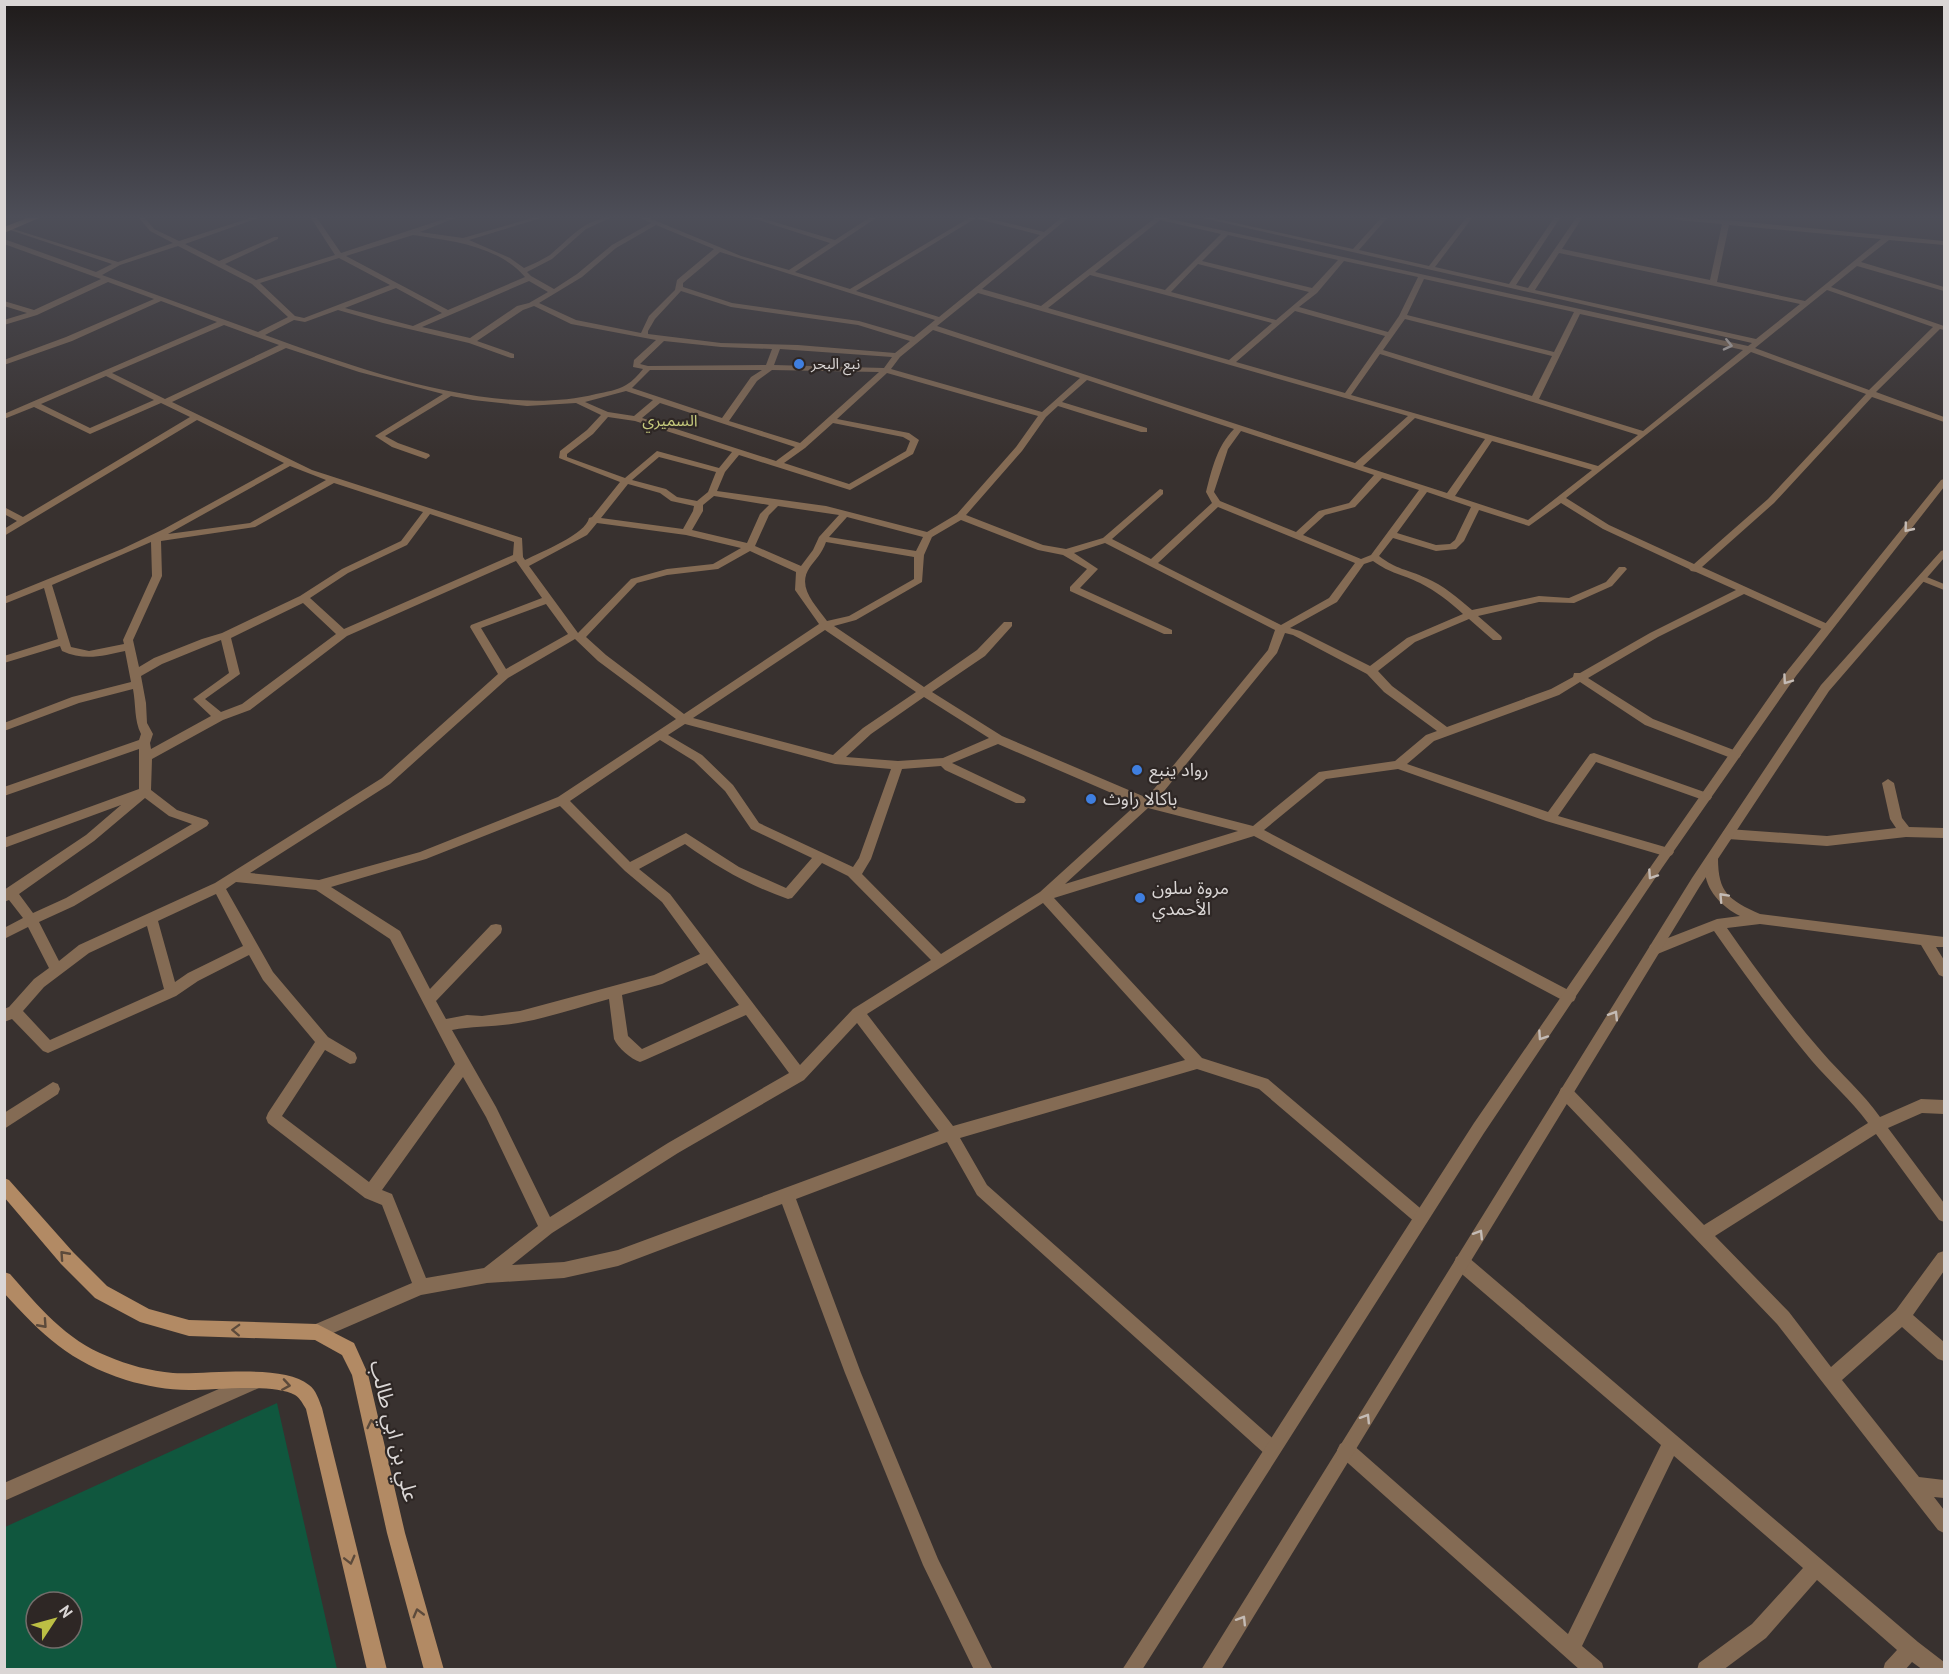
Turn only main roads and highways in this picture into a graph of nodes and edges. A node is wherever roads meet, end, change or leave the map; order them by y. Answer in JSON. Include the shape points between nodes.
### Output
{"nodes":[{"id":1,"x":4,"y":1185,"type":"edge"},
{"id":2,"x":4,"y":1280,"type":"edge"},
{"id":3,"x":377,"y":1670,"type":"edge"},
{"id":4,"x":434,"y":1670,"type":"edge"}],
"edges":[{"from":4,"to":1,"type":"main road","name":"علي بن ابي طالب","one_way":true,"via":[[396,1533],[360,1374],[348,1348],[317,1332],[189,1328],[146,1316],[101,1292]]},
{"from":2,"to":3,"type":"main road","one_way":true,"via":[[51,1332],[86,1355],[130,1372],[172,1381],[257,1381],[297,1387],[308,1395]]}]}
